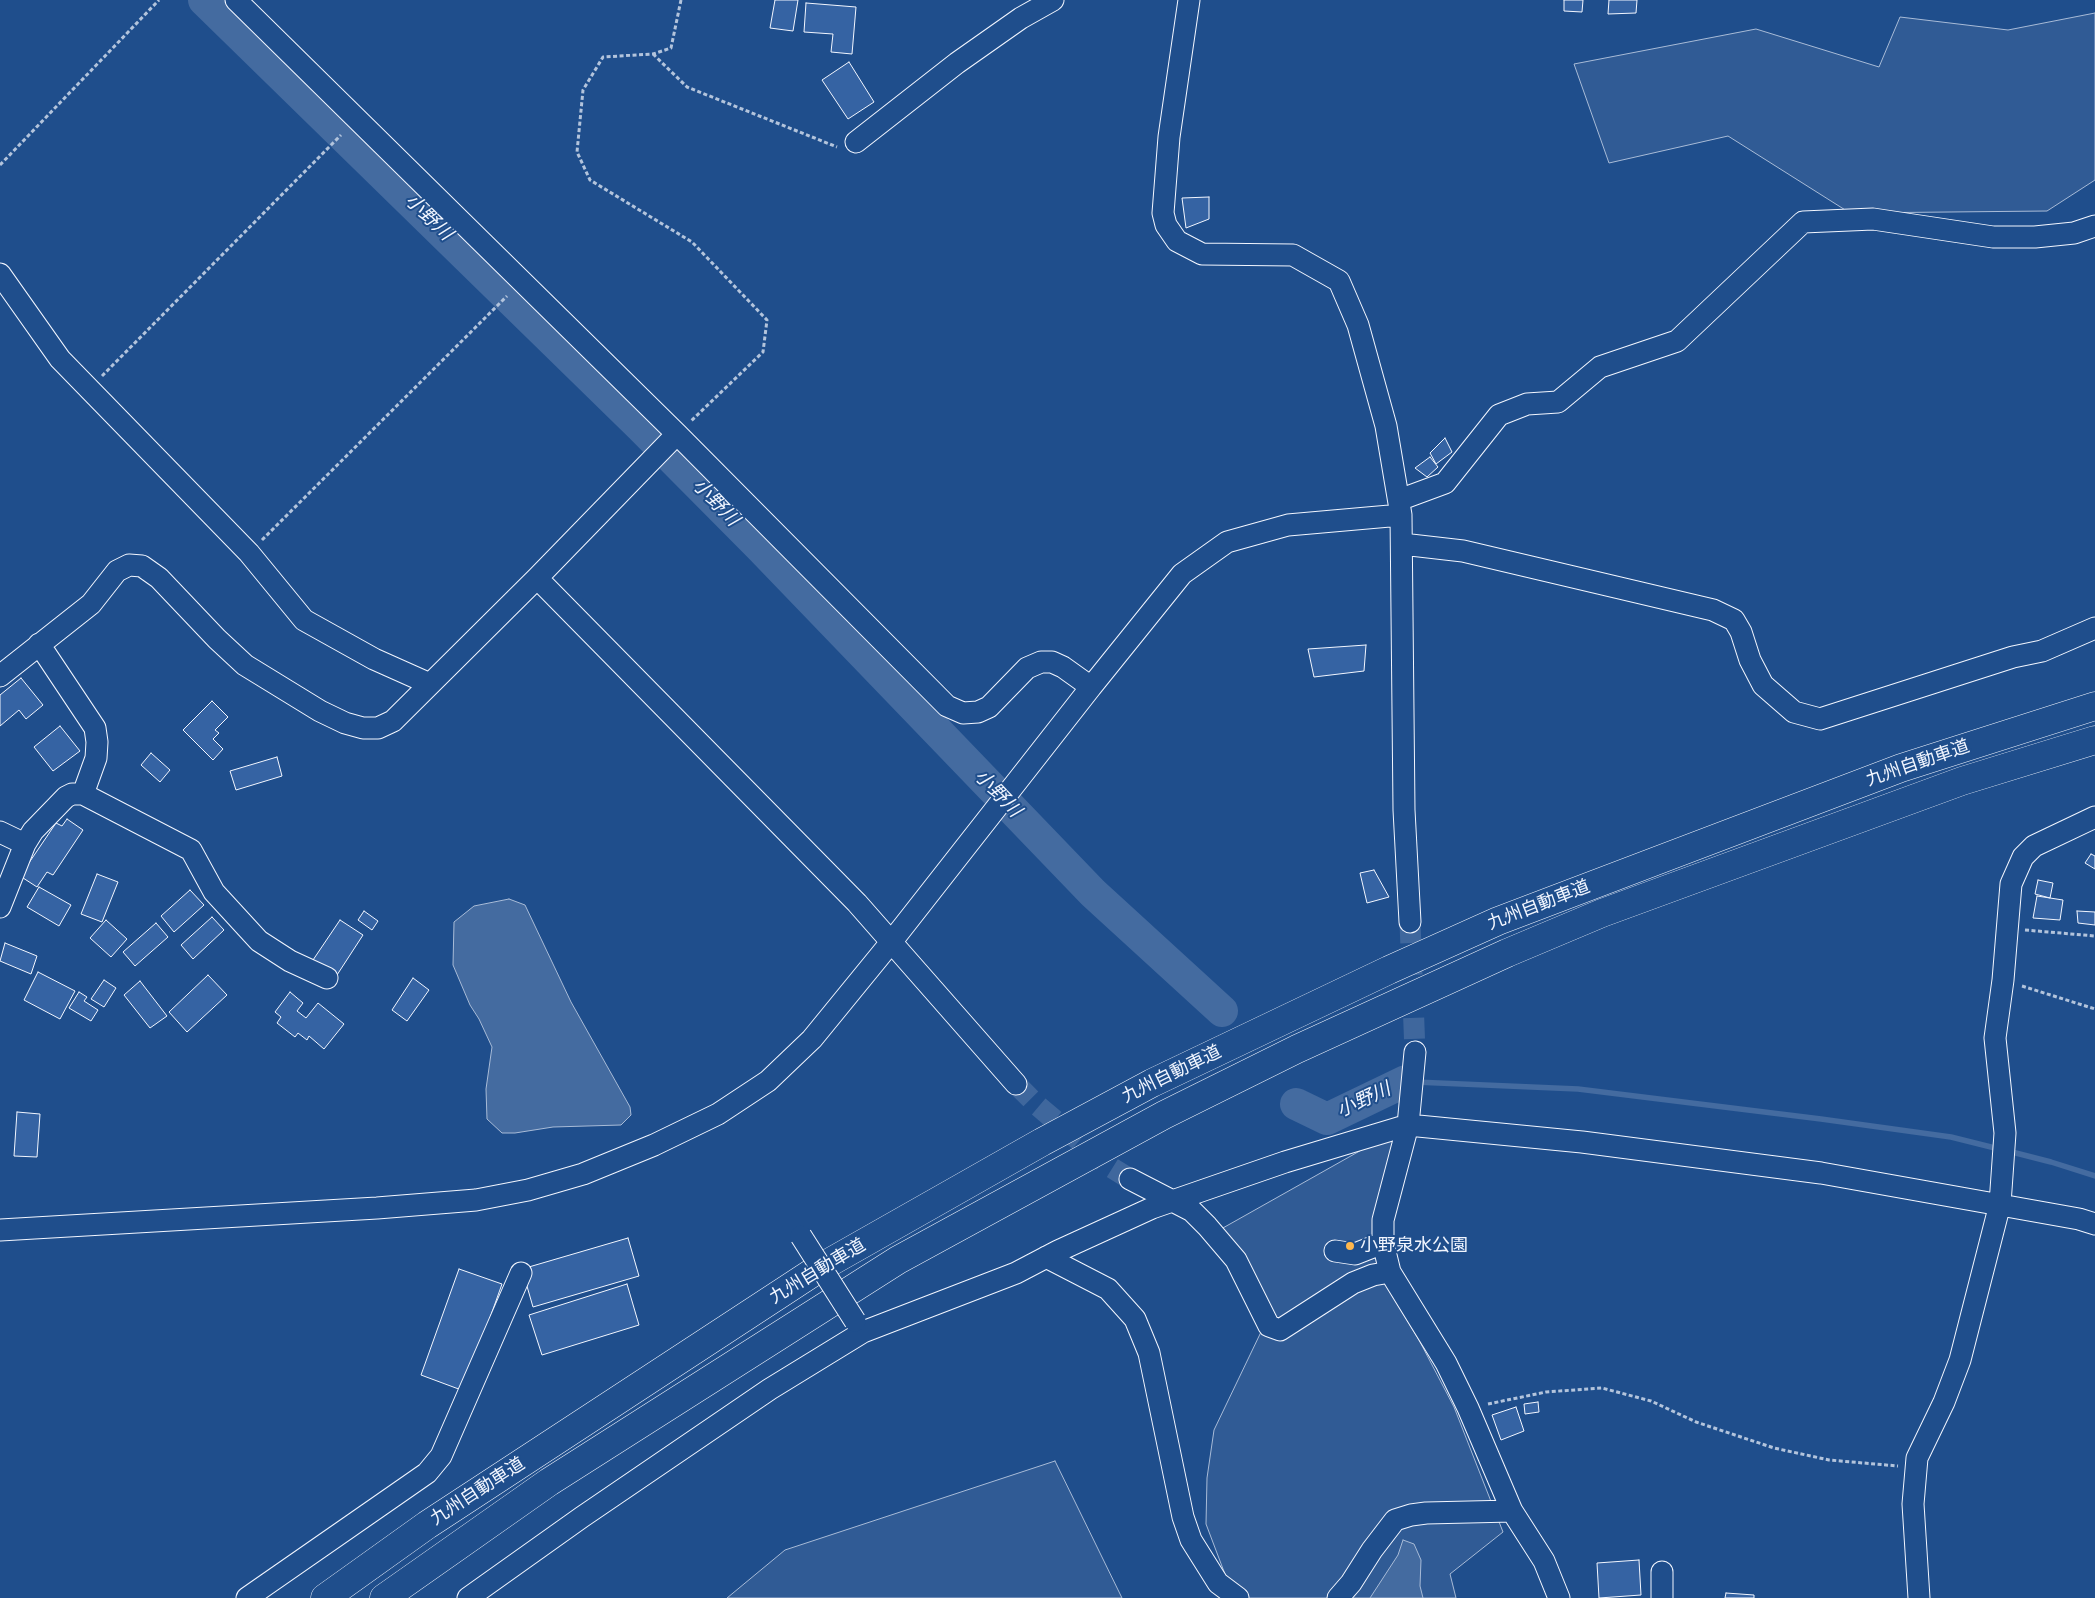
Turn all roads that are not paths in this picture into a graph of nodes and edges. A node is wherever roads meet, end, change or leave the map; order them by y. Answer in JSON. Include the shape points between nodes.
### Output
{"nodes":[{"id":1,"x":236,"y":0,"type":"edge"},
{"id":2,"x":1053,"y":0,"type":"edge"},
{"id":3,"x":1188,"y":0,"type":"edge"},
{"id":4,"x":856,"y":142,"type":"road end"},
{"id":5,"x":2095,"y":226,"type":"edge"},
{"id":6,"x":0,"y":274,"type":"edge"},
{"id":7,"x":673,"y":438,"type":"junction"},
{"id":8,"x":1400,"y":508,"type":"junction"},
{"id":9,"x":1402,"y":544,"type":"junction"},
{"id":10,"x":537,"y":578,"type":"junction"},
{"id":11,"x":2095,"y":628,"type":"edge"},
{"id":12,"x":39,"y":644,"type":"junction"},
{"id":13,"x":0,"y":676,"type":"edge"},
{"id":14,"x":430,"y":684,"type":"junction"},
{"id":15,"x":1090,"y":687,"type":"junction"},
{"id":16,"x":2095,"y":706,"type":"edge"},
{"id":17,"x":2095,"y":740,"type":"edge"},
{"id":18,"x":83,"y":794,"type":"junction"},
{"id":19,"x":2095,"y":817,"type":"edge"},
{"id":20,"x":0,"y":832,"type":"edge"},
{"id":21,"x":25,"y":844,"type":"junction"},
{"id":22,"x":0,"y":907,"type":"edge"},
{"id":23,"x":1410,"y":922,"type":"tunnel mouth"},
{"id":24,"x":892,"y":941,"type":"junction"},
{"id":25,"x":327,"y":978,"type":"dead end"},
{"id":26,"x":1415,"y":1052,"type":"tunnel mouth"},
{"id":27,"x":1016,"y":1084,"type":"tunnel mouth"},
{"id":28,"x":1409,"y":1115,"type":"junction"},
{"id":29,"x":1130,"y":1179,"type":"tunnel mouth"},
{"id":30,"x":1172,"y":1201,"type":"junction"},
{"id":31,"x":2000,"y":1204,"type":"junction"},
{"id":32,"x":2095,"y":1224,"type":"edge"},
{"id":33,"x":0,"y":1230,"type":"edge"},
{"id":34,"x":801,"y":1236,"type":"dead end"},
{"id":35,"x":1383,"y":1243,"type":"junction"},
{"id":36,"x":1336,"y":1251,"type":"dead end"},
{"id":37,"x":1046,"y":1257,"type":"junction"},
{"id":38,"x":1390,"y":1272,"type":"junction"},
{"id":39,"x":520,"y":1273,"type":"dead end"},
{"id":40,"x":859,"y":1326,"type":"junction"},
{"id":41,"x":1512,"y":1511,"type":"junction"},
{"id":42,"x":1662,"y":1572,"type":"dead end"},
{"id":43,"x":247,"y":1598,"type":"edge"},
{"id":44,"x":325,"y":1598,"type":"edge"},
{"id":45,"x":384,"y":1598,"type":"edge"},
{"id":46,"x":468,"y":1598,"type":"edge"},
{"id":47,"x":1238,"y":1598,"type":"edge"},
{"id":48,"x":1338,"y":1598,"type":"edge"},
{"id":49,"x":1559,"y":1598,"type":"edge"},
{"id":50,"x":1662,"y":1598,"type":"edge"},
{"id":51,"x":1919,"y":1598,"type":"edge"}],
"edges":[{"from":1,"to":7,"type":"street"},
{"from":2,"to":4,"type":"street","via":[[1021,18],[957,63]]},
{"from":3,"to":8,"type":"street","via":[[1169,137],[1163,213],[1166,225],[1177,241],[1202,254],[1293,255],[1339,282],[1358,325],[1386,426]]},
{"from":5,"to":8,"type":"street","via":[[2074,233],[1993,237],[1873,219],[1803,222],[1677,341],[1600,367],[1558,402],[1527,404],[1499,415],[1444,483]]},
{"from":6,"to":14,"type":"street","via":[[60,359],[249,553],[304,620],[374,660]]},
{"from":7,"to":10,"type":"street"},
{"from":7,"to":15,"type":"street","via":[[947,706],[963,713],[989,707],[1027,668],[1041,662],[1063,667]]},
{"from":8,"to":9,"type":"street"},
{"from":8,"to":15,"type":"street","via":[[1288,525],[1227,542],[1182,574]]},
{"from":9,"to":11,"type":"street","via":[[1463,551],[1713,610],[1734,620],[1763,685],[1794,712],[1820,719],[2013,657],[2042,652]]},
{"from":9,"to":23,"type":"street","via":[[1404,810]]},
{"from":10,"to":14,"type":"street"},
{"from":10,"to":24,"type":"street"},
{"from":12,"to":13,"type":"street"},
{"from":12,"to":14,"type":"street","via":[[91,604],[117,571],[129,565],[142,566],[159,578],[246,665],[344,723],[378,728],[393,721]]},
{"from":12,"to":18,"type":"street","via":[[95,728],[96,758]]},
{"from":15,"to":24,"type":"street"},
{"from":16,"to":44,"type":"highway","name":"九州自動車道","via":[[1901,768],[1498,920],[1152,1084],[1042,1142],[818,1269],[427,1525]]},
{"from":17,"to":45,"type":"highway","name":"九州自動車道","via":[[1962,781],[1602,913],[1306,1044],[1164,1115],[898,1260],[549,1482]]},
{"from":18,"to":21,"type":"street","via":[[66,797],[33,831]]},
{"from":18,"to":25,"type":"street","via":[[191,850],[214,892],[260,941],[290,961]]},
{"from":19,"to":31,"type":"street","via":[[2034,846],[2023,857],[2011,884],[1995,1038],[2005,1133]]},
{"from":20,"to":21,"type":"street"},
{"from":21,"to":22,"type":"street"},
{"from":24,"to":27,"type":"street"},
{"from":24,"to":33,"type":"street","via":[[812,1039],[768,1081],[718,1114],[583,1174],[528,1190],[476,1200]]},
{"from":26,"to":28,"type":"street"},
{"from":28,"to":30,"type":"street"},
{"from":28,"to":31,"type":"street","via":[[1582,1142],[1821,1173]]},
{"from":28,"to":35,"type":"street","via":[[1383,1220]]},
{"from":29,"to":30,"type":"street"},
{"from":30,"to":37,"type":"street"},
{"from":30,"to":38,"type":"street","via":[[1192,1211],[1236,1260],[1269,1326],[1280,1330],[1353,1283],[1373,1274]]},
{"from":31,"to":32,"type":"street"},
{"from":31,"to":51,"type":"street","via":[[1960,1360],[1917,1458],[1913,1504]]},
{"from":34,"to":40,"type":"street","bridge":true},
{"from":35,"to":36,"type":"street","via":[[1355,1254]]},
{"from":35,"to":38,"type":"street"},
{"from":37,"to":40,"type":"street","via":[[1001,1279]]},
{"from":37,"to":47,"type":"street","via":[[1108,1289],[1135,1319],[1149,1353],[1178,1496],[1191,1540],[1218,1583]]},
{"from":38,"to":41,"type":"street","via":[[1446,1363]]},
{"from":39,"to":43,"type":"street","via":[[441,1456],[427,1473]]},
{"from":40,"to":46,"type":"street"},
{"from":41,"to":48,"type":"street","via":[[1411,1514],[1395,1520]]},
{"from":41,"to":49,"type":"street","via":[[1544,1562]]},
{"from":42,"to":50,"type":"street"}]}
